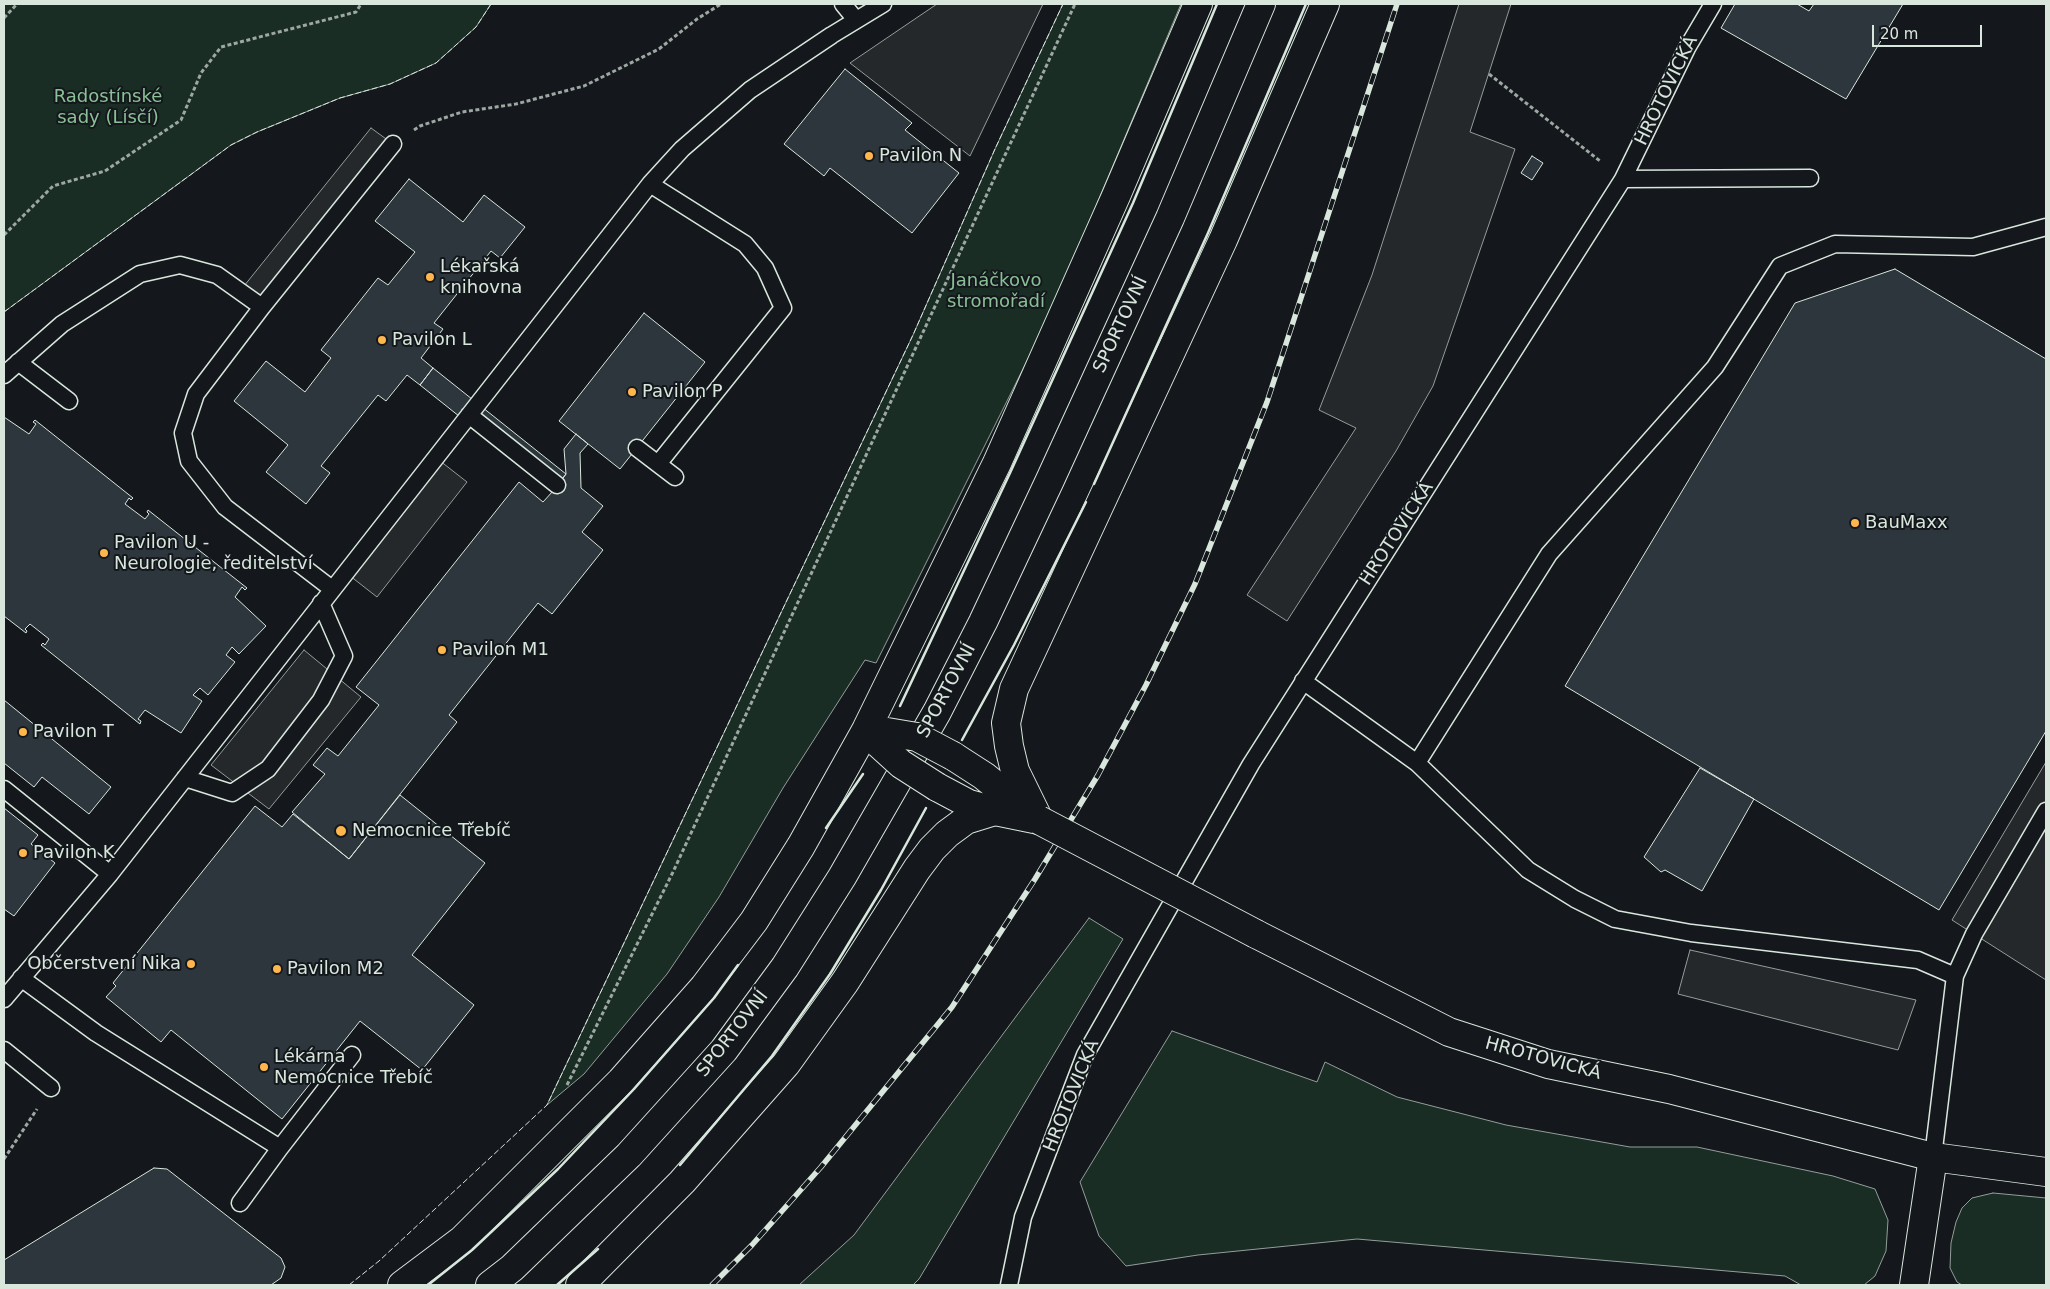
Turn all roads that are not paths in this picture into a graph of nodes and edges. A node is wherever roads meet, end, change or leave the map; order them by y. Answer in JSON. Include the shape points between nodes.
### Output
{"nodes":[{"id":1,"x":843,"y":4,"type":"edge"},
{"id":2,"x":883,"y":4,"type":"edge"},
{"id":3,"x":1198,"y":4,"type":"edge"},
{"id":4,"x":1261,"y":4,"type":"edge"},
{"id":5,"x":1325,"y":4,"type":"edge"},
{"id":6,"x":1713,"y":4,"type":"edge"},
{"id":7,"x":856,"y":20,"type":"junction"},
{"id":8,"x":393,"y":144,"type":"road end"},
{"id":9,"x":1810,"y":178,"type":"dead end"},
{"id":10,"x":1623,"y":180,"type":"junction"},
{"id":11,"x":650,"y":184,"type":"junction"},
{"id":12,"x":2046,"y":227,"type":"edge"},
{"id":13,"x":262,"y":307,"type":"junction"},
{"id":14,"x":18,"y":362,"type":"junction"},
{"id":15,"x":4,"y":375,"type":"edge"},
{"id":16,"x":69,"y":401,"type":"dead end"},
{"id":17,"x":469,"y":415,"type":"junction"},
{"id":18,"x":637,"y":448,"type":"dead end"},
{"id":19,"x":658,"y":464,"type":"junction"},
{"id":20,"x":675,"y":477,"type":"dead end"},
{"id":21,"x":557,"y":485,"type":"dead end"},
{"id":22,"x":332,"y":589,"type":"junction"},
{"id":23,"x":322,"y":602,"type":"junction"},
{"id":24,"x":1303,"y":682,"type":"junction"},
{"id":25,"x":877,"y":735,"type":"junction"},
{"id":26,"x":1416,"y":762,"type":"junction"},
{"id":27,"x":185,"y":778,"type":"junction"},
{"id":28,"x":4,"y":789,"type":"edge"},
{"id":29,"x":996,"y":811,"type":"junction"},
{"id":30,"x":2046,"y":811,"type":"edge"},
{"id":31,"x":1039,"y":820,"type":"junction"},
{"id":32,"x":110,"y":874,"type":"junction"},
{"id":33,"x":1955,"y":976,"type":"junction"},
{"id":34,"x":21,"y":978,"type":"junction"},
{"id":35,"x":4,"y":999,"type":"edge"},
{"id":36,"x":4,"y":1050,"type":"edge"},
{"id":37,"x":352,"y":1055,"type":"dead end"},
{"id":38,"x":51,"y":1088,"type":"road end"},
{"id":39,"x":280,"y":1148,"type":"junction"},
{"id":40,"x":1934,"y":1157,"type":"junction"},
{"id":41,"x":2046,"y":1172,"type":"edge"},
{"id":42,"x":240,"y":1203,"type":"dead end"},
{"id":43,"x":402,"y":1285,"type":"edge"},
{"id":44,"x":490,"y":1285,"type":"edge"},
{"id":45,"x":580,"y":1285,"type":"edge"},
{"id":46,"x":1009,"y":1285,"type":"edge"},
{"id":47,"x":1914,"y":1285,"type":"edge"}],
"edges":[{"from":1,"to":7,"type":"lane"},
{"from":2,"to":7,"type":"lane"},
{"from":3,"to":25,"type":"main road"},
{"from":4,"to":44,"type":"main road","name":"SPORTOVNÍ","via":[[1170,218],[991,604],[937,712],[842,878],[786,967],[724,1050],[629,1155],[512,1268]]},
{"from":5,"to":31,"type":"main road","via":[[1223,240],[1014,689],[1006,723],[1008,746],[1015,771]]},
{"from":6,"to":10,"type":"lane","name":"HROTOVICKÁ","via":[[1687,48]]},
{"from":7,"to":11,"type":"lane","via":[[750,90],[682,149]]},
{"from":8,"to":13,"type":"lane"},
{"from":9,"to":10,"type":"lane"},
{"from":10,"to":24,"type":"lane","name":"HROTOVICKÁ"},
{"from":11,"to":17,"type":"lane"},
{"from":11,"to":19,"type":"lane","via":[[745,244],[765,268],[783,308]]},
{"from":12,"to":26,"type":"lane","via":[[1973,247],[1835,244],[1780,266],[1715,367],[1549,554]]},
{"from":13,"to":14,"type":"lane","via":[[217,275],[180,265],[140,274],[62,324]]},
{"from":13,"to":22,"type":"lane","via":[[196,394],[183,433],[189,461],[225,507]]},
{"from":14,"to":15,"type":"lane"},
{"from":14,"to":16,"type":"lane"},
{"from":17,"to":21,"type":"lane"},
{"from":17,"to":22,"type":"lane"},
{"from":18,"to":19,"type":"lane"},
{"from":19,"to":20,"type":"lane"},
{"from":22,"to":23,"type":"lane"},
{"from":23,"to":27,"type":"lane"},
{"from":23,"to":27,"type":"lane","via":[[344,656],[321,700],[268,769],[232,792]]},
{"from":24,"to":26,"type":"lane"},
{"from":24,"to":46,"type":"lane","name":"HROTOVICKÁ","via":[[1251,764],[1086,1055],[1024,1217]]},
{"from":25,"to":29,"type":"main road","name":"HROTOVICKÁ","bridge":true,"via":[[901,764],[937,787],[969,804]]},
{"from":25,"to":31,"type":"main road","name":"HROTOVICKÁ","bridge":true,"via":[[917,737],[984,776]]},
{"from":25,"to":43,"type":"main road","via":[[754,921],[704,987],[621,1081],[548,1156],[462,1240]]},
{"from":26,"to":33,"type":"lane","via":[[1528,870],[1615,919],[1691,933],[1918,960]]},
{"from":27,"to":32,"type":"lane"},
{"from":28,"to":32,"type":"lane"},
{"from":29,"to":31,"type":"main road","name":"HROTOVICKÁ"},
{"from":29,"to":45,"type":"main road","via":[[966,820],[932,849],[845,982],[786,1064],[682,1182]]},
{"from":30,"to":33,"type":"lane","via":[[1974,934]]},
{"from":31,"to":40,"type":"main road","name":"HROTOVICKÁ","bridge":true,"via":[[1449,1032],[1548,1064],[1669,1089]]},
{"from":32,"to":34,"type":"lane"},
{"from":33,"to":40,"type":"lane"},
{"from":34,"to":35,"type":"lane"},
{"from":34,"to":39,"type":"lane","via":[[96,1033]]},
{"from":36,"to":38,"type":"lane"},
{"from":37,"to":39,"type":"lane"},
{"from":39,"to":42,"type":"lane"},
{"from":40,"to":41,"type":"main road","name":"HROTOVICKÁ"},
{"from":40,"to":47,"type":"main road"}]}
